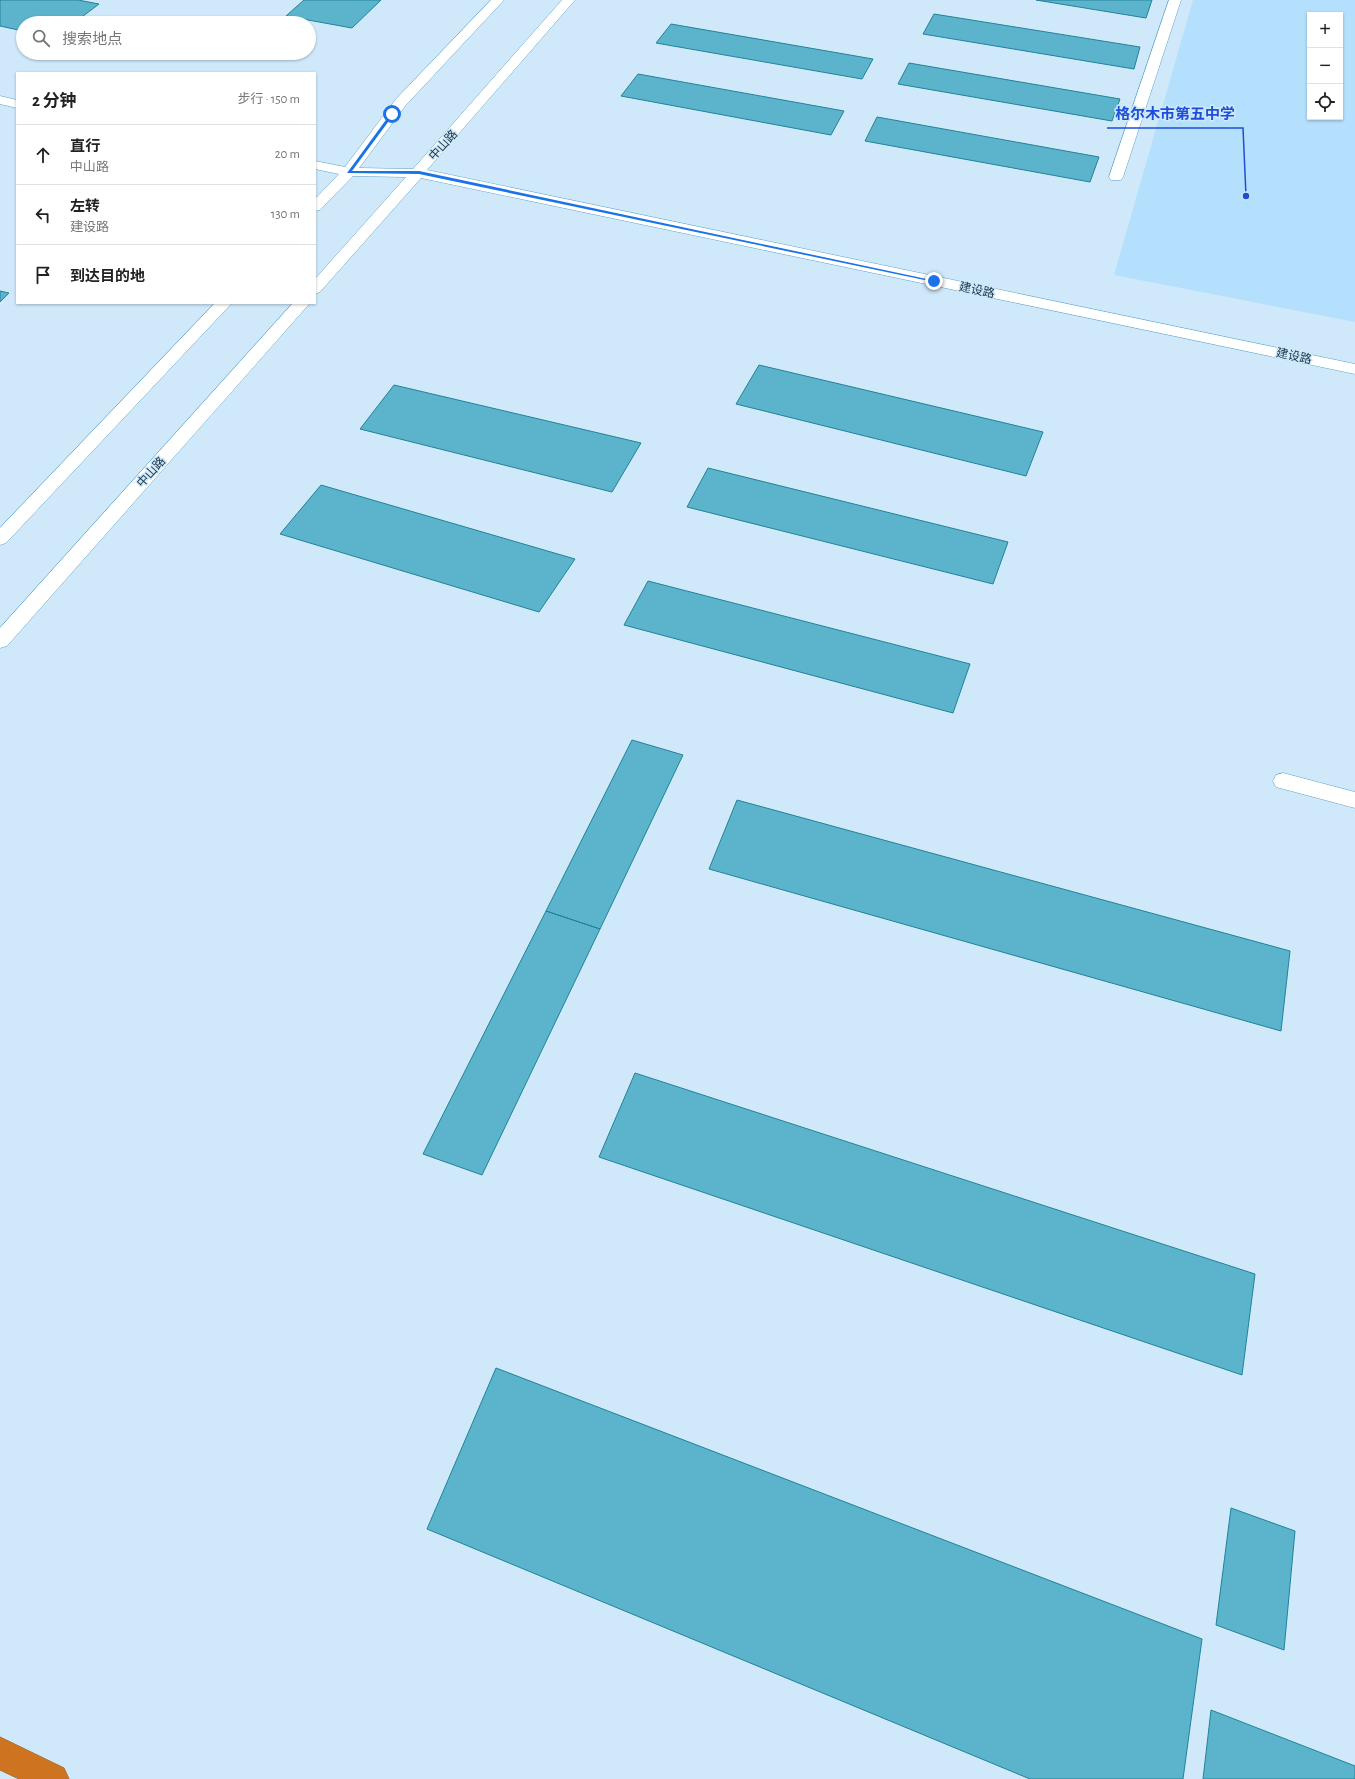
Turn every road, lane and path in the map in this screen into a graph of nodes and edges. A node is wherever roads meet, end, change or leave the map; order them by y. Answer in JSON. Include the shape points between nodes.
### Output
{"nodes":[{"id":1,"x":498,"y":0,"type":"edge"},
{"id":2,"x":569,"y":0,"type":"edge"},
{"id":3,"x":1175,"y":0,"type":"edge"},
{"id":4,"x":0,"y":100,"type":"edge"},
{"id":5,"x":16,"y":104,"type":"edge"},
{"id":6,"x":316,"y":165,"type":"edge"},
{"id":7,"x":348,"y":172,"type":"junction"},
{"id":8,"x":419,"y":173,"type":"junction"},
{"id":9,"x":1116,"y":177,"type":"dead end"},
{"id":10,"x":316,"y":206,"type":"edge"},
{"id":11,"x":316,"y":288,"type":"edge"},
{"id":12,"x":223,"y":304,"type":"edge"},
{"id":13,"x":301,"y":304,"type":"edge"},
{"id":14,"x":1355,"y":369,"type":"edge"},
{"id":15,"x":0,"y":539,"type":"edge"},
{"id":16,"x":0,"y":641,"type":"edge"},
{"id":17,"x":1283,"y":781,"type":"dead end"},
{"id":18,"x":1355,"y":800,"type":"edge"},
{"id":19,"x":0,"y":1753,"type":"edge"},
{"id":20,"x":53,"y":1779,"type":"edge"}],
"edges":[{"from":1,"to":7,"type":"main road","via":[[401,102]]},
{"from":2,"to":8,"type":"main road","name":"中山路"},
{"from":3,"to":9,"type":"main road"},
{"from":4,"to":5,"type":"main road"},
{"from":6,"to":7,"type":"main road","name":"建设路"},
{"from":7,"to":8,"type":"main road","name":"建设路"},
{"from":7,"to":10,"type":"main road"},
{"from":8,"to":11,"type":"main road","name":"中山路"},
{"from":8,"to":14,"type":"main road","name":"建设路"},
{"from":12,"to":15,"type":"main road"},
{"from":13,"to":16,"type":"main road","name":"中山路"},
{"from":17,"to":18,"type":"main road"},
{"from":19,"to":20,"type":"highway"}]}
